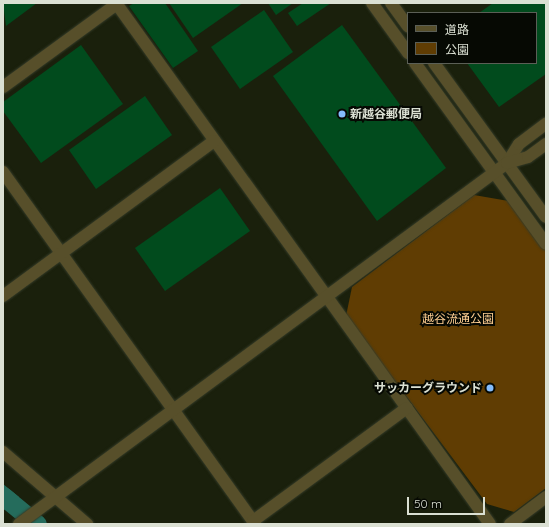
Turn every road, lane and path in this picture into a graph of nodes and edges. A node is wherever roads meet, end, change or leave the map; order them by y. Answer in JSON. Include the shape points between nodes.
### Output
{"nodes":[{"id":1,"x":116,"y":3,"type":"edge"},
{"id":2,"x":372,"y":3,"type":"edge"},
{"id":3,"x":391,"y":3,"type":"edge"},
{"id":4,"x":407,"y":25,"type":"edge"},
{"id":5,"x":407,"y":53,"type":"edge"},
{"id":6,"x":416,"y":64,"type":"edge"},
{"id":7,"x":435,"y":64,"type":"edge"},
{"id":8,"x":3,"y":87,"type":"edge"},
{"id":9,"x":546,"y":124,"type":"edge"},
{"id":10,"x":214,"y":141,"type":"junction"},
{"id":11,"x":546,"y":144,"type":"edge"},
{"id":12,"x":507,"y":163,"type":"junction"},
{"id":13,"x":3,"y":172,"type":"edge"},
{"id":14,"x":494,"y":172,"type":"junction"},
{"id":15,"x":546,"y":217,"type":"edge"},
{"id":16,"x":546,"y":244,"type":"edge"},
{"id":17,"x":62,"y":253,"type":"junction"},
{"id":18,"x":3,"y":296,"type":"edge"},
{"id":19,"x":326,"y":297,"type":"junction"},
{"id":20,"x":407,"y":408,"type":"junction"},
{"id":21,"x":171,"y":409,"type":"junction"},
{"id":22,"x":3,"y":452,"type":"edge"},
{"id":23,"x":54,"y":495,"type":"junction"},
{"id":24,"x":546,"y":497,"type":"edge"},
{"id":25,"x":254,"y":523,"type":"edge"},
{"id":26,"x":19,"y":524,"type":"edge"},
{"id":27,"x":87,"y":524,"type":"edge"},
{"id":28,"x":490,"y":524,"type":"edge"},
{"id":29,"x":510,"y":524,"type":"edge"}],
"edges":[{"from":1,"to":8,"type":"street"},
{"from":1,"to":10,"type":"street"},
{"from":2,"to":5,"type":"street"},
{"from":3,"to":4,"type":"street"},
{"from":6,"to":14,"type":"street"},
{"from":7,"to":12,"type":"street"},
{"from":9,"to":12,"type":"street","via":[[519,144]]},
{"from":10,"to":17,"type":"street"},
{"from":10,"to":19,"type":"street"},
{"from":11,"to":12,"type":"street","via":[[528,157]]},
{"from":12,"to":14,"type":"street"},
{"from":12,"to":15,"type":"street"},
{"from":13,"to":17,"type":"street"},
{"from":14,"to":16,"type":"street"},
{"from":14,"to":19,"type":"street"},
{"from":17,"to":18,"type":"street"},
{"from":17,"to":21,"type":"street"},
{"from":19,"to":20,"type":"street"},
{"from":19,"to":21,"type":"street"},
{"from":20,"to":25,"type":"street"},
{"from":20,"to":28,"type":"street"},
{"from":21,"to":23,"type":"street"},
{"from":21,"to":25,"type":"street"},
{"from":22,"to":23,"type":"street"},
{"from":23,"to":26,"type":"street"},
{"from":23,"to":27,"type":"street"},
{"from":24,"to":29,"type":"street"}]}
